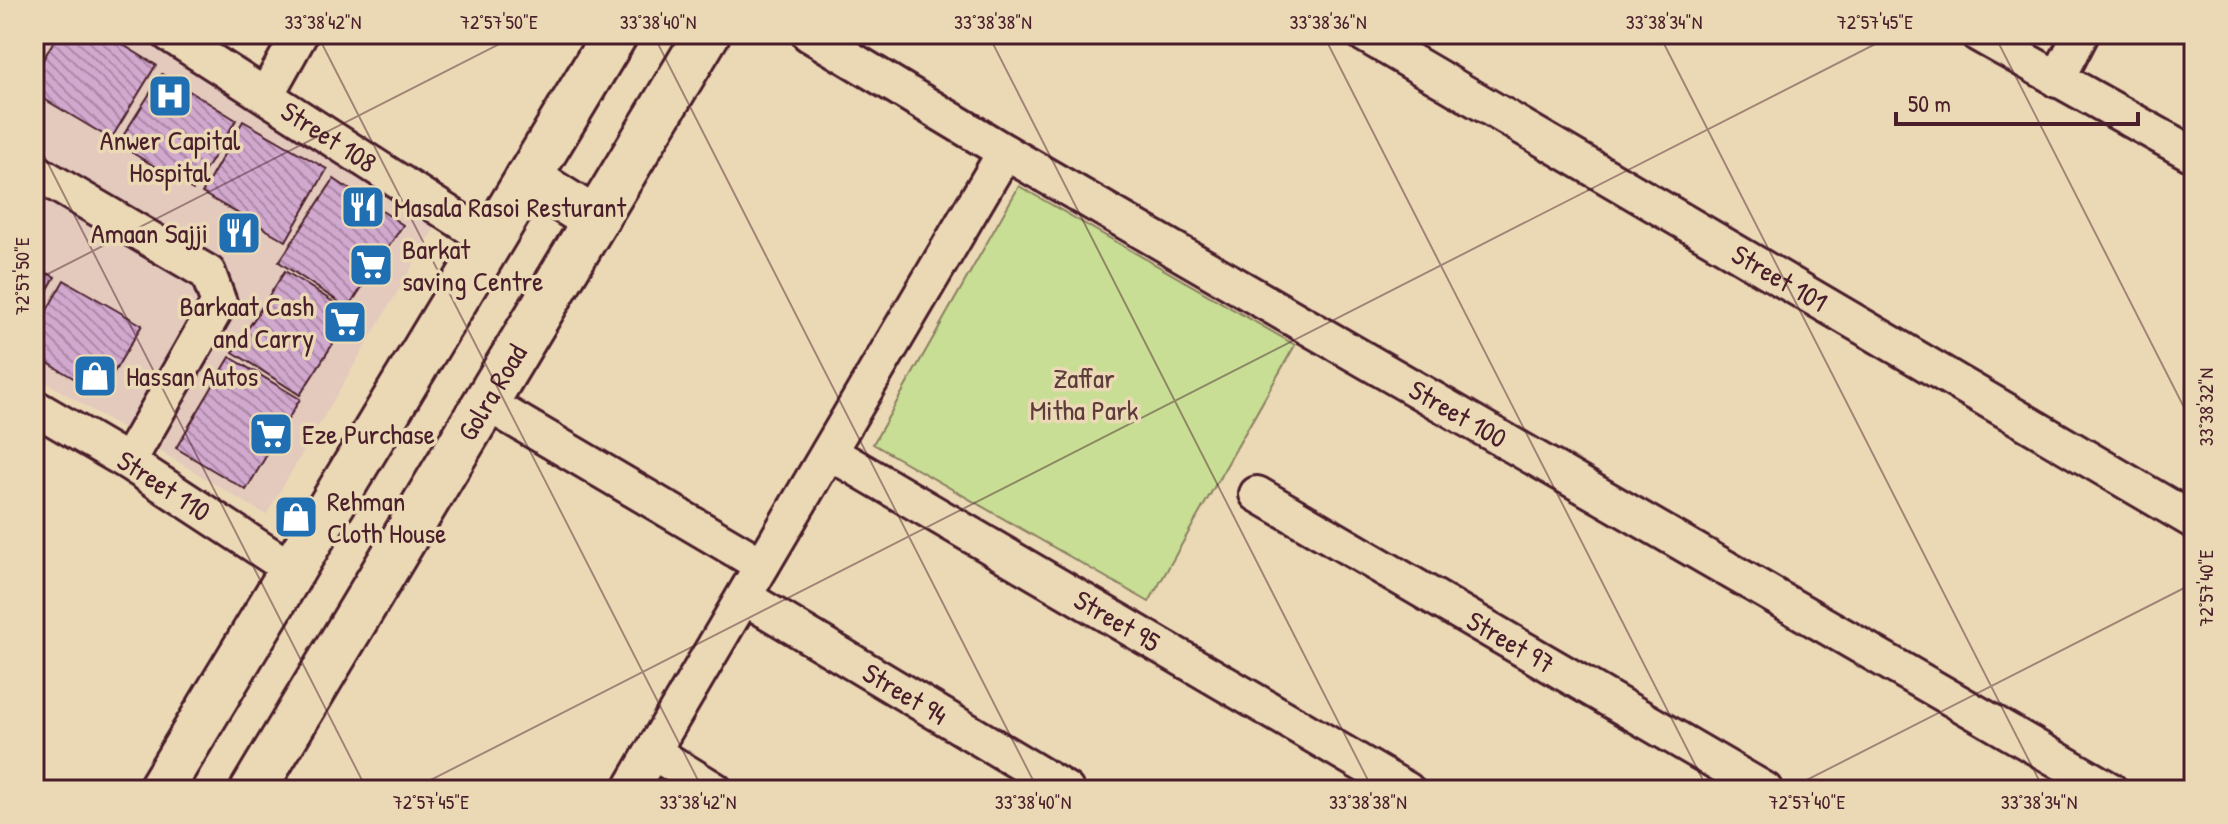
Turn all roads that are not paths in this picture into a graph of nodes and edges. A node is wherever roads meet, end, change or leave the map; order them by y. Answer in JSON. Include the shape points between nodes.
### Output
{"nodes":[{"id":1,"x":169,"y":34,"type":"edge"},
{"id":2,"x":300,"y":34,"type":"edge"},
{"id":3,"x":615,"y":34,"type":"edge"},
{"id":4,"x":707,"y":34,"type":"edge"},
{"id":5,"x":809,"y":34,"type":"edge"},
{"id":6,"x":1364,"y":34,"type":"edge"},
{"id":7,"x":1978,"y":34,"type":"edge"},
{"id":8,"x":2081,"y":34,"type":"edge"},
{"id":9,"x":2057,"y":80,"type":"junction"},
{"id":10,"x":266,"y":95,"type":"junction"},
{"id":11,"x":1005,"y":152,"type":"junction"},
{"id":12,"x":2194,"y":155,"type":"edge"},
{"id":13,"x":34,"y":171,"type":"edge"},
{"id":14,"x":528,"y":178,"type":"junction"},
{"id":15,"x":595,"y":220,"type":"junction"},
{"id":16,"x":490,"y":240,"type":"junction"},
{"id":17,"x":485,"y":402,"type":"junction"},
{"id":18,"x":34,"y":407,"type":"edge"},
{"id":19,"x":829,"y":452,"type":"junction"},
{"id":20,"x":128,"y":462,"type":"junction"},
{"id":21,"x":1257,"y":494,"type":"dead end"},
{"id":22,"x":2194,"y":521,"type":"edge"},
{"id":23,"x":762,"y":565,"type":"junction"},
{"id":24,"x":291,"y":569,"type":"junction"},
{"id":25,"x":744,"y":597,"type":"junction"},
{"id":26,"x":653,"y":752,"type":"junction"},
{"id":27,"x":160,"y":790,"type":"edge"},
{"id":28,"x":253,"y":790,"type":"edge"},
{"id":29,"x":630,"y":790,"type":"edge"},
{"id":30,"x":715,"y":790,"type":"edge"},
{"id":31,"x":1066,"y":790,"type":"edge"},
{"id":32,"x":1407,"y":790,"type":"edge"},
{"id":33,"x":1765,"y":790,"type":"edge"},
{"id":34,"x":2110,"y":790,"type":"edge"}],
"edges":[{"from":1,"to":10,"type":"street","name":"Street 108"},
{"from":2,"to":10,"type":"street"},
{"from":3,"to":14,"type":"main road"},
{"from":4,"to":15,"type":"main road","name":"Golra Road"},
{"from":5,"to":11,"type":"street","name":"Street 100"},
{"from":6,"to":22,"type":"street","name":"Street 101"},
{"from":7,"to":9,"type":"street"},
{"from":8,"to":9,"type":"street"},
{"from":9,"to":12,"type":"street"},
{"from":10,"to":16,"type":"street","name":"Street 108"},
{"from":11,"to":19,"type":"street"},
{"from":11,"to":34,"type":"street","name":"Street 100"},
{"from":13,"to":20,"type":"street","via":[[208,273],[219,303]]},
{"from":14,"to":15,"type":"main road"},
{"from":14,"to":16,"type":"main road"},
{"from":15,"to":17,"type":"main road","name":"Golra Road"},
{"from":16,"to":24,"type":"main road"},
{"from":17,"to":23,"type":"street"},
{"from":17,"to":28,"type":"main road","name":"Golra Road"},
{"from":18,"to":20,"type":"street","name":"Street 110"},
{"from":19,"to":23,"type":"street"},
{"from":19,"to":32,"type":"street","name":"Street 95"},
{"from":20,"to":24,"type":"street","name":"Street 110"},
{"from":21,"to":33,"type":"street","name":"Street 97"},
{"from":23,"to":25,"type":"street"},
{"from":24,"to":27,"type":"main road"},
{"from":25,"to":26,"type":"street"},
{"from":25,"to":31,"type":"street","name":"Street 94"},
{"from":26,"to":29,"type":"street"},
{"from":26,"to":30,"type":"street"}]}
